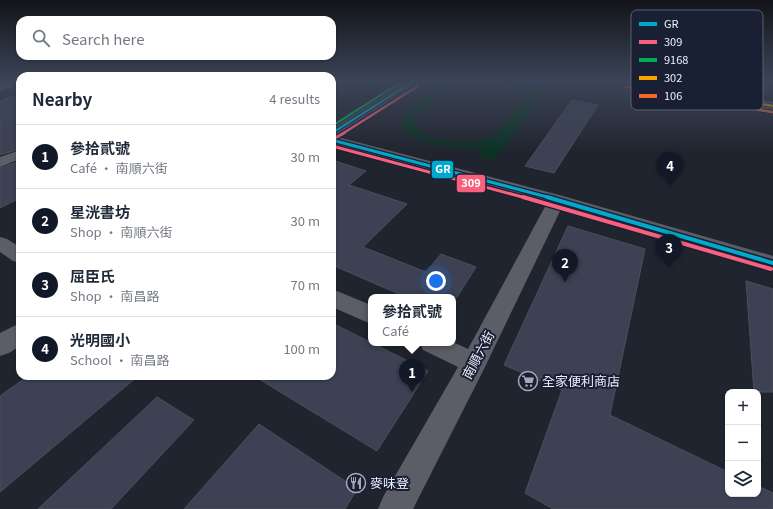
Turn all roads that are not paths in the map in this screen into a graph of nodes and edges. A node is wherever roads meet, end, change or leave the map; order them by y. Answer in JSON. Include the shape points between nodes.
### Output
{"nodes":[{"id":1,"x":377,"y":105,"type":"edge"},
{"id":2,"x":336,"y":130,"type":"edge"},
{"id":3,"x":336,"y":141,"type":"edge"},
{"id":4,"x":16,"y":156,"type":"edge"},
{"id":5,"x":0,"y":162,"type":"edge"},
{"id":6,"x":557,"y":200,"type":"junction"},
{"id":7,"x":0,"y":243,"type":"edge"},
{"id":8,"x":16,"y":253,"type":"edge"},
{"id":9,"x":773,"y":263,"type":"edge"},
{"id":10,"x":336,"y":299,"type":"edge"},
{"id":11,"x":368,"y":314,"type":"edge"},
{"id":12,"x":16,"y":336,"type":"edge"},
{"id":13,"x":0,"y":346,"type":"edge"},
{"id":14,"x":438,"y":346,"type":"edge"},
{"id":15,"x":474,"y":363,"type":"junction"},
{"id":16,"x":396,"y":509,"type":"edge"}],
"edges":[{"from":1,"to":2,"type":"street"},
{"from":3,"to":6,"type":"street"},
{"from":4,"to":5,"type":"street"},
{"from":6,"to":9,"type":"street"},
{"from":6,"to":15,"type":"street","name":"南順六街"},
{"from":7,"to":8,"type":"street"},
{"from":10,"to":11,"type":"street"},
{"from":12,"to":13,"type":"street"},
{"from":14,"to":15,"type":"street"},
{"from":15,"to":16,"type":"street","name":"南順六街"}]}
